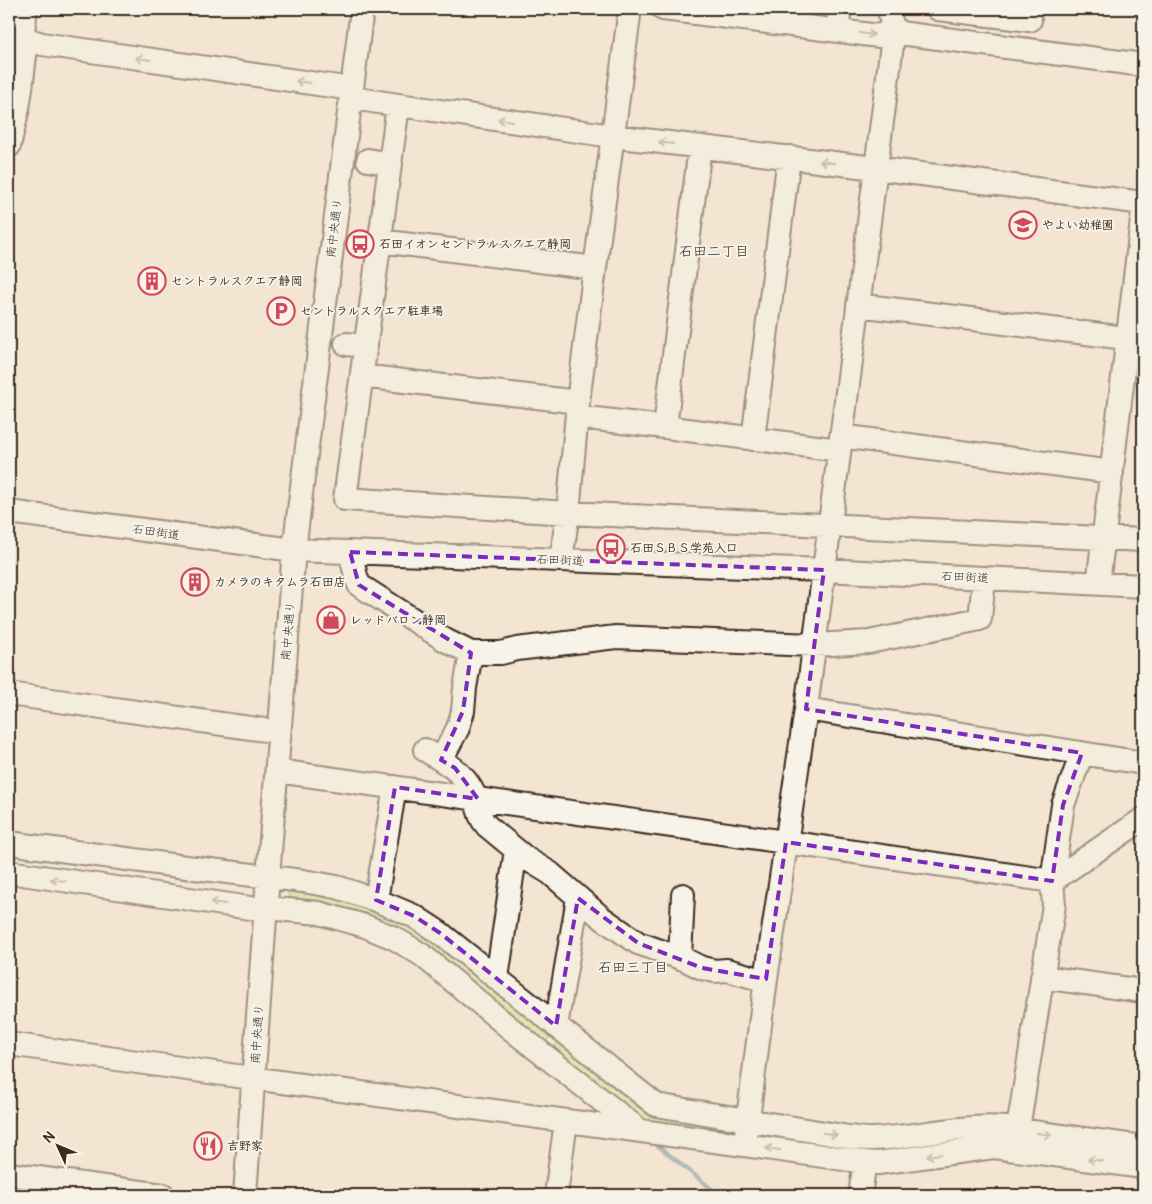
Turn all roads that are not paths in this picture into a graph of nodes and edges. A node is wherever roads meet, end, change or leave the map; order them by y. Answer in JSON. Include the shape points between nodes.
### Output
{"nodes":[{"id":1,"x":26,"y":9,"type":"edge"},
{"id":2,"x":362,"y":9,"type":"edge"},
{"id":3,"x":630,"y":9,"type":"edge"},
{"id":4,"x":663,"y":9,"type":"edge"},
{"id":5,"x":938,"y":9,"type":"edge"},
{"id":6,"x":1030,"y":15,"type":"edge"},
{"id":7,"x":799,"y":17,"type":"edge"},
{"id":8,"x":838,"y":19,"type":"edge"},
{"id":9,"x":892,"y":19,"type":"edge"},
{"id":10,"x":18,"y":38,"type":"edge"},
{"id":11,"x":1028,"y":49,"type":"junction"},
{"id":12,"x":1143,"y":65,"type":"edge"},
{"id":13,"x":351,"y":94,"type":"junction"},
{"id":14,"x":398,"y":105,"type":"junction"},
{"id":15,"x":612,"y":136,"type":"junction"},
{"id":16,"x":9,"y":146,"type":"edge"},
{"id":17,"x":700,"y":147,"type":"junction"},
{"id":18,"x":789,"y":157,"type":"junction"},
{"id":19,"x":368,"y":160,"type":"dead end"},
{"id":20,"x":390,"y":164,"type":"junction"},
{"id":21,"x":875,"y":168,"type":"junction"},
{"id":22,"x":1143,"y":203,"type":"edge"},
{"id":23,"x":1143,"y":211,"type":"edge"},
{"id":24,"x":380,"y":241,"type":"junction"},
{"id":25,"x":595,"y":268,"type":"junction"},
{"id":26,"x":858,"y":305,"type":"junction"},
{"id":27,"x":1136,"y":339,"type":"edge"},
{"id":28,"x":362,"y":376,"type":"junction"},
{"id":29,"x":578,"y":409,"type":"junction"},
{"id":30,"x":665,"y":427,"type":"junction"},
{"id":31,"x":753,"y":439,"type":"junction"},
{"id":32,"x":840,"y":443,"type":"junction"},
{"id":33,"x":1112,"y":472,"type":"junction"},
{"id":34,"x":9,"y":512,"type":"edge"},
{"id":35,"x":568,"y":513,"type":"junction"},
{"id":36,"x":830,"y":526,"type":"junction"},
{"id":37,"x":1103,"y":539,"type":"junction"},
{"id":38,"x":1143,"y":540,"type":"edge"},
{"id":39,"x":294,"y":550,"type":"junction"},
{"id":40,"x":350,"y":552,"type":"junction"},
{"id":41,"x":562,"y":560,"type":"junction"},
{"id":42,"x":824,"y":570,"type":"junction"},
{"id":43,"x":984,"y":578,"type":"junction"},
{"id":44,"x":1098,"y":584,"type":"junction"},
{"id":45,"x":1143,"y":586,"type":"edge"},
{"id":46,"x":814,"y":645,"type":"junction"},
{"id":47,"x":471,"y":653,"type":"junction"},
{"id":48,"x":9,"y":694,"type":"edge"},
{"id":49,"x":806,"y":709,"type":"junction"},
{"id":50,"x":279,"y":732,"type":"junction"},
{"id":51,"x":1082,"y":753,"type":"junction"},
{"id":52,"x":1143,"y":763,"type":"edge"},
{"id":53,"x":276,"y":771,"type":"junction"},
{"id":54,"x":395,"y":788,"type":"junction"},
{"id":55,"x":475,"y":799,"type":"junction"},
{"id":56,"x":1143,"y":819,"type":"edge"},
{"id":57,"x":9,"y":842,"type":"edge"},
{"id":58,"x":786,"y":842,"type":"junction"},
{"id":59,"x":516,"y":850,"type":"junction"},
{"id":60,"x":9,"y":872,"type":"edge"},
{"id":61,"x":268,"y":877,"type":"junction"},
{"id":62,"x":1052,"y":882,"type":"junction"},
{"id":63,"x":682,"y":895,"type":"dead end"},
{"id":64,"x":578,"y":898,"type":"junction"},
{"id":65,"x":376,"y":900,"type":"junction"},
{"id":66,"x":267,"y":908,"type":"junction"},
{"id":67,"x":680,"y":958,"type":"junction"},
{"id":68,"x":1042,"y":977,"type":"junction"},
{"id":69,"x":497,"y":978,"type":"junction"},
{"id":70,"x":766,"y":979,"type":"junction"},
{"id":71,"x":1143,"y":991,"type":"edge"},
{"id":72,"x":559,"y":1028,"type":"junction"},
{"id":73,"x":9,"y":1044,"type":"edge"},
{"id":74,"x":542,"y":1054,"type":"junction"},
{"id":75,"x":254,"y":1079,"type":"junction"},
{"id":76,"x":566,"y":1121,"type":"junction"},
{"id":77,"x":748,"y":1121,"type":"junction"},
{"id":78,"x":640,"y":1131,"type":"junction"},
{"id":79,"x":1013,"y":1136,"type":"junction"},
{"id":80,"x":744,"y":1145,"type":"junction"},
{"id":81,"x":1143,"y":1147,"type":"edge"},
{"id":82,"x":865,"y":1162,"type":"junction"},
{"id":83,"x":1143,"y":1167,"type":"edge"},
{"id":84,"x":9,"y":1174,"type":"edge"},
{"id":85,"x":163,"y":1195,"type":"edge"},
{"id":86,"x":245,"y":1195,"type":"edge"},
{"id":87,"x":556,"y":1195,"type":"edge"},
{"id":88,"x":860,"y":1195,"type":"edge"}],
"edges":[{"from":1,"to":10,"type":"street","via":[[23,32]]},
{"from":2,"to":13,"type":"street","name":"南中央通り"},
{"from":3,"to":15,"type":"street"},
{"from":4,"to":7,"type":"street"},
{"from":5,"to":6,"type":"street"},
{"from":6,"to":11,"type":"street"},
{"from":7,"to":8,"type":"street"},
{"from":8,"to":9,"type":"street","one_way":true,"via":[[879,36]]},
{"from":9,"to":11,"type":"street","via":[[900,33]]},
{"from":9,"to":21,"type":"street"},
{"from":13,"to":10,"type":"street","one_way":true},
{"from":10,"to":16,"type":"street","via":[[18,108]]},
{"from":11,"to":12,"type":"street"},
{"from":13,"to":14,"type":"street"},
{"from":13,"to":39,"type":"street","name":"南中央通り"},
{"from":15,"to":14,"type":"street","one_way":true},
{"from":14,"to":20,"type":"street"},
{"from":17,"to":15,"type":"street","one_way":true},
{"from":15,"to":25,"type":"street"},
{"from":17,"to":18,"type":"street"},
{"from":17,"to":30,"type":"street"},
{"from":21,"to":18,"type":"street","one_way":true},
{"from":18,"to":31,"type":"street"},
{"from":19,"to":20,"type":"street"},
{"from":20,"to":24,"type":"street"},
{"from":21,"to":22,"type":"street"},
{"from":21,"to":26,"type":"street"},
{"from":23,"to":27,"type":"street"},
{"from":24,"to":25,"type":"street"},
{"from":24,"to":28,"type":"street","via":[[356,345]]},
{"from":25,"to":29,"type":"street"},
{"from":26,"to":27,"type":"street"},
{"from":26,"to":32,"type":"street"},
{"from":27,"to":33,"type":"street"},
{"from":28,"to":29,"type":"street"},
{"from":28,"to":35,"type":"street","via":[[348,404],[336,490],[346,499]]},
{"from":29,"to":30,"type":"street"},
{"from":29,"to":35,"type":"street"},
{"from":30,"to":31,"type":"street"},
{"from":31,"to":32,"type":"street"},
{"from":32,"to":33,"type":"street"},
{"from":32,"to":36,"type":"street"},
{"from":33,"to":37,"type":"street"},
{"from":34,"to":39,"type":"street","name":"石田街道"},
{"from":35,"to":36,"type":"street"},
{"from":35,"to":41,"type":"street"},
{"from":36,"to":37,"type":"street"},
{"from":36,"to":42,"type":"street"},
{"from":37,"to":38,"type":"street"},
{"from":37,"to":44,"type":"street"},
{"from":39,"to":40,"type":"street","name":"石田街道"},
{"from":39,"to":50,"type":"street","name":"南中央通り"},
{"from":40,"to":41,"type":"street","name":"石田街道"},
{"from":40,"to":47,"type":"street","via":[[359,585]]},
{"from":41,"to":42,"type":"street","name":"石田街道"},
{"from":42,"to":43,"type":"street","name":"石田街道"},
{"from":42,"to":46,"type":"street"},
{"from":43,"to":44,"type":"street","name":"石田街道"},
{"from":43,"to":46,"type":"street","via":[[980,619],[869,642]]},
{"from":44,"to":45,"type":"street","name":"石田街道"},
{"from":46,"to":47,"type":"street","via":[[616,637],[500,653]]},
{"from":46,"to":49,"type":"street"},
{"from":47,"to":55,"type":"street","via":[[458,728],[433,755],[455,768],[473,791]]},
{"from":48,"to":50,"type":"street"},
{"from":49,"to":51,"type":"street"},
{"from":49,"to":58,"type":"street"},
{"from":50,"to":53,"type":"street","name":"南中央通り"},
{"from":51,"to":52,"type":"street"},
{"from":51,"to":62,"type":"street","via":[[1063,805]]},
{"from":53,"to":54,"type":"street"},
{"from":53,"to":61,"type":"street","name":"南中央通り"},
{"from":54,"to":55,"type":"street"},
{"from":54,"to":65,"type":"street"},
{"from":55,"to":58,"type":"street"},
{"from":55,"to":59,"type":"street","via":[[482,820]]},
{"from":56,"to":62,"type":"street"},
{"from":57,"to":61,"type":"street"},
{"from":58,"to":62,"type":"street"},
{"from":58,"to":70,"type":"street"},
{"from":59,"to":64,"type":"street","via":[[550,873]]},
{"from":59,"to":69,"type":"street"},
{"from":66,"to":60,"type":"street","one_way":true},
{"from":61,"to":65,"type":"street","via":[[337,887]]},
{"from":61,"to":66,"type":"street","name":"南中央通り"},
{"from":62,"to":68,"type":"street","via":[[1054,905]]},
{"from":63,"to":67,"type":"street"},
{"from":64,"to":67,"type":"street","via":[[638,942]]},
{"from":64,"to":72,"type":"street"},
{"from":65,"to":69,"type":"street","via":[[414,916]]},
{"from":66,"to":74,"type":"street","via":[[342,919],[394,938],[422,955]]},
{"from":66,"to":75,"type":"street","name":"南中央通り"},
{"from":67,"to":70,"type":"street","via":[[702,968]]},
{"from":68,"to":71,"type":"street"},
{"from":68,"to":79,"type":"street"},
{"from":69,"to":72,"type":"street"},
{"from":70,"to":77,"type":"street"},
{"from":72,"to":74,"type":"street"},
{"from":72,"to":77,"type":"street","via":[[656,1105]]},
{"from":73,"to":75,"type":"street"},
{"from":74,"to":78,"type":"street"},
{"from":75,"to":76,"type":"street"},
{"from":75,"to":86,"type":"street","name":"南中央通り"},
{"from":76,"to":78,"type":"street"},
{"from":76,"to":87,"type":"street"},
{"from":77,"to":79,"type":"street","one_way":true,"via":[[870,1139],[984,1126]]},
{"from":77,"to":80,"type":"street"},
{"from":78,"to":80,"type":"street"},
{"from":79,"to":81,"type":"street","one_way":true},
{"from":79,"to":82,"type":"street","one_way":true,"via":[[994,1147]]},
{"from":83,"to":79,"type":"street","one_way":true},
{"from":82,"to":80,"type":"street","one_way":true},
{"from":82,"to":88,"type":"street"},
{"from":84,"to":85,"type":"street"}]}
